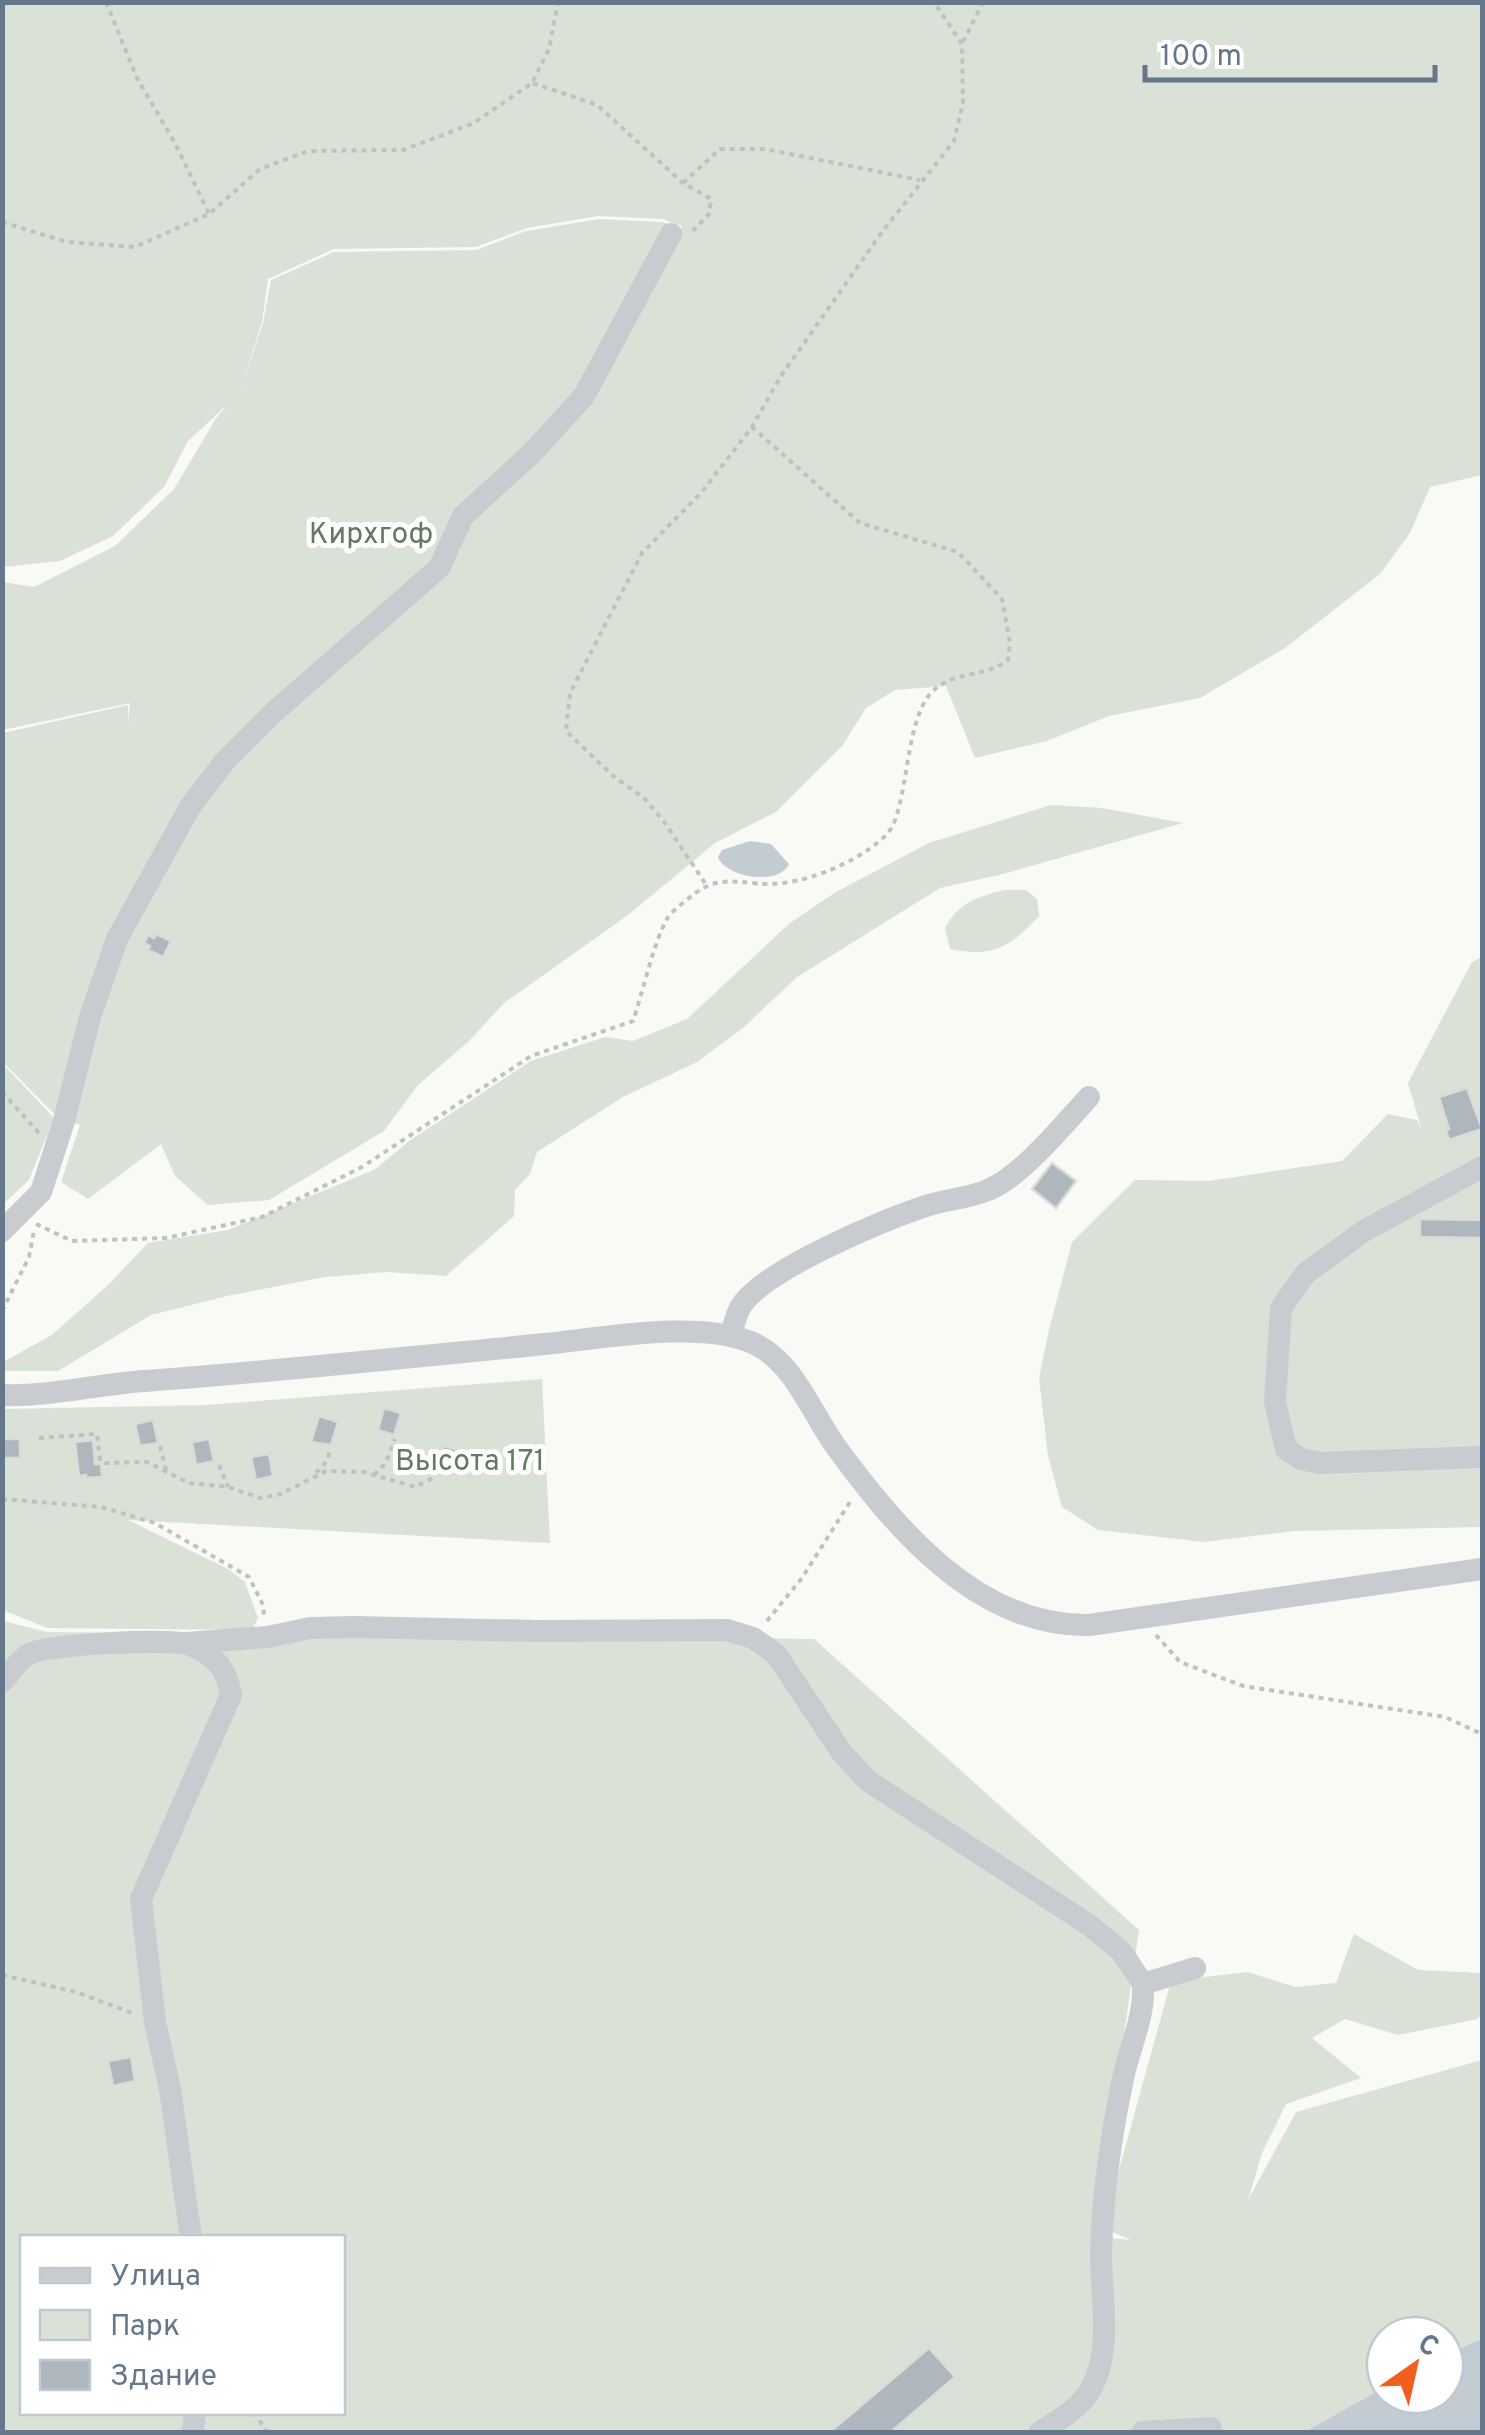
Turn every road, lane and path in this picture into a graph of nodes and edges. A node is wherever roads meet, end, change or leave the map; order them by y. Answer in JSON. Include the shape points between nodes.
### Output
{"nodes":[{"id":1,"x":106,"y":2,"type":"edge"},
{"id":2,"x":558,"y":2,"type":"edge"},
{"id":3,"x":934,"y":2,"type":"edge"},
{"id":4,"x":984,"y":2,"type":"edge"},
{"id":5,"x":962,"y":44,"type":"junction"},
{"id":6,"x":532,"y":82,"type":"junction"},
{"id":7,"x":920,"y":180,"type":"junction"},
{"id":8,"x":683,"y":183,"type":"junction"},
{"id":9,"x":208,"y":214,"type":"junction"},
{"id":10,"x":2,"y":222,"type":"edge"},
{"id":11,"x":671,"y":234,"type":"joint"},
{"id":12,"x":752,"y":428,"type":"junction"},
{"id":13,"x":706,"y":884,"type":"junction"},
{"id":14,"x":2,"y":1092,"type":"edge"},
{"id":15,"x":1089,"y":1097,"type":"dead end"},
{"id":16,"x":54,"y":1151,"type":"junction"},
{"id":17,"x":1482,"y":1167,"type":"edge"},
{"id":18,"x":41,"y":1192,"type":"junction"},
{"id":19,"x":11,"y":1223,"type":"edge"},
{"id":20,"x":2,"y":1310,"type":"edge"},
{"id":21,"x":730,"y":1334,"type":"junction"},
{"id":22,"x":2,"y":1396,"type":"edge"},
{"id":23,"x":39,"y":1438,"type":"dead end"},
{"id":24,"x":395,"y":1438,"type":"dead end"},
{"id":25,"x":160,"y":1446,"type":"dead end"},
{"id":26,"x":331,"y":1448,"type":"dead end"},
{"id":27,"x":1482,"y":1457,"type":"edge"},
{"id":28,"x":219,"y":1465,"type":"dead end"},
{"id":29,"x":166,"y":1470,"type":"junction"},
{"id":30,"x":316,"y":1474,"type":"junction"},
{"id":31,"x":374,"y":1475,"type":"junction"},
{"id":32,"x":435,"y":1477,"type":"dead end"},
{"id":33,"x":863,"y":1480,"type":"junction"},
{"id":34,"x":228,"y":1487,"type":"junction"},
{"id":35,"x":2,"y":1498,"type":"edge"},
{"id":36,"x":1482,"y":1569,"type":"edge"},
{"id":37,"x":1140,"y":1616,"type":"junction"},
{"id":38,"x":268,"y":1637,"type":"junction"},
{"id":39,"x":753,"y":1638,"type":"junction"},
{"id":40,"x":187,"y":1643,"type":"junction"},
{"id":41,"x":7,"y":1666,"type":"edge"},
{"id":42,"x":1482,"y":1734,"type":"edge"},
{"id":43,"x":1196,"y":1968,"type":"dead end"},
{"id":44,"x":2,"y":1976,"type":"edge"},
{"id":45,"x":1143,"y":1984,"type":"junction"},
{"id":46,"x":155,"y":2022,"type":"junction"},
{"id":47,"x":190,"y":2235,"type":"edge"},
{"id":48,"x":1212,"y":2428,"type":"dead end"},
{"id":49,"x":1040,"y":2432,"type":"edge"},
{"id":50,"x":1142,"y":2432,"type":"edge"}],
"edges":[{"from":1,"to":9,"type":"path","via":[[137,78]]},
{"from":2,"to":6,"type":"path","via":[[549,49]]},
{"from":3,"to":5,"type":"path"},
{"from":4,"to":5,"type":"path"},
{"from":5,"to":7,"type":"path","via":[[963,102],[954,141]]},
{"from":6,"to":8,"type":"path","via":[[597,105]]},
{"from":6,"to":9,"type":"path","via":[[474,123],[403,150],[308,151],[260,169]]},
{"from":7,"to":8,"type":"path","via":[[765,149],[720,148]]},
{"from":7,"to":12,"type":"path","via":[[781,376]]},
{"from":8,"to":11,"type":"path","via":[[711,199],[710,214],[680,238]]},
{"from":9,"to":10,"type":"path","via":[[135,247],[67,242]]},
{"from":11,"to":16,"type":"street","via":[[584,396],[463,516],[438,568],[274,712],[190,808],[117,939]]},
{"from":12,"to":13,"type":"path","via":[[642,553],[570,693],[566,731],[644,798]]},
{"from":12,"to":13,"type":"path","via":[[860,523],[958,552],[1002,599],[1010,643],[1008,660],[996,670],[947,680],[929,694],[905,764],[896,824],[887,835],[806,877]]},
{"from":13,"to":19,"type":"path","via":[[667,919],[633,1021],[531,1056],[362,1167],[262,1217],[166,1238],[72,1242]]},
{"from":14,"to":16,"type":"path"},
{"from":15,"to":21,"type":"street","via":[[1030,1160],[990,1190],[873,1225],[805,1259],[742,1305]]},
{"from":16,"to":18,"type":"street"},
{"from":17,"to":27,"type":"street","via":[[1364,1231],[1306,1273],[1281,1308],[1275,1402],[1286,1449],[1301,1459]]},
{"from":18,"to":19,"type":"street"},
{"from":18,"to":20,"type":"path","via":[[29,1257]]},
{"from":21,"to":22,"type":"street","via":[[613,1337]]},
{"from":21,"to":33,"type":"street","via":[[778,1361]]},
{"from":23,"to":29,"type":"path","via":[[98,1434],[100,1460],[147,1462]]},
{"from":24,"to":31,"type":"path"},
{"from":25,"to":29,"type":"path"},
{"from":26,"to":30,"type":"path"},
{"from":28,"to":34,"type":"path"},
{"from":29,"to":34,"type":"path","via":[[189,1483]]},
{"from":30,"to":31,"type":"path","via":[[345,1469]]},
{"from":30,"to":34,"type":"path","via":[[272,1498]]},
{"from":31,"to":32,"type":"path","via":[[415,1487]]},
{"from":33,"to":37,"type":"street","via":[[915,1542],[996,1602],[1070,1626]]},
{"from":33,"to":39,"type":"path","via":[[802,1578]]},
{"from":35,"to":38,"type":"path","via":[[100,1506],[155,1523],[249,1577]]},
{"from":36,"to":37,"type":"street"},
{"from":37,"to":42,"type":"path","via":[[1180,1662],[1244,1686],[1446,1717]]},
{"from":38,"to":39,"type":"street","via":[[355,1626],[727,1630]]},
{"from":38,"to":40,"type":"street"},
{"from":39,"to":45,"type":"street","via":[[776,1654],[842,1754],[868,1781],[1089,1924],[1121,1951]]},
{"from":40,"to":41,"type":"street","via":[[104,1643],[30,1653]]},
{"from":40,"to":46,"type":"street","via":[[216,1660],[232,1695],[141,1899]]},
{"from":43,"to":45,"type":"street"},
{"from":44,"to":46,"type":"path","via":[[76,1992]]},
{"from":45,"to":49,"type":"street","via":[[1101,2248],[1102,2358],[1092,2388],[1072,2412]]},
{"from":46,"to":47,"type":"street"},
{"from":48,"to":50,"type":"street"}]}
